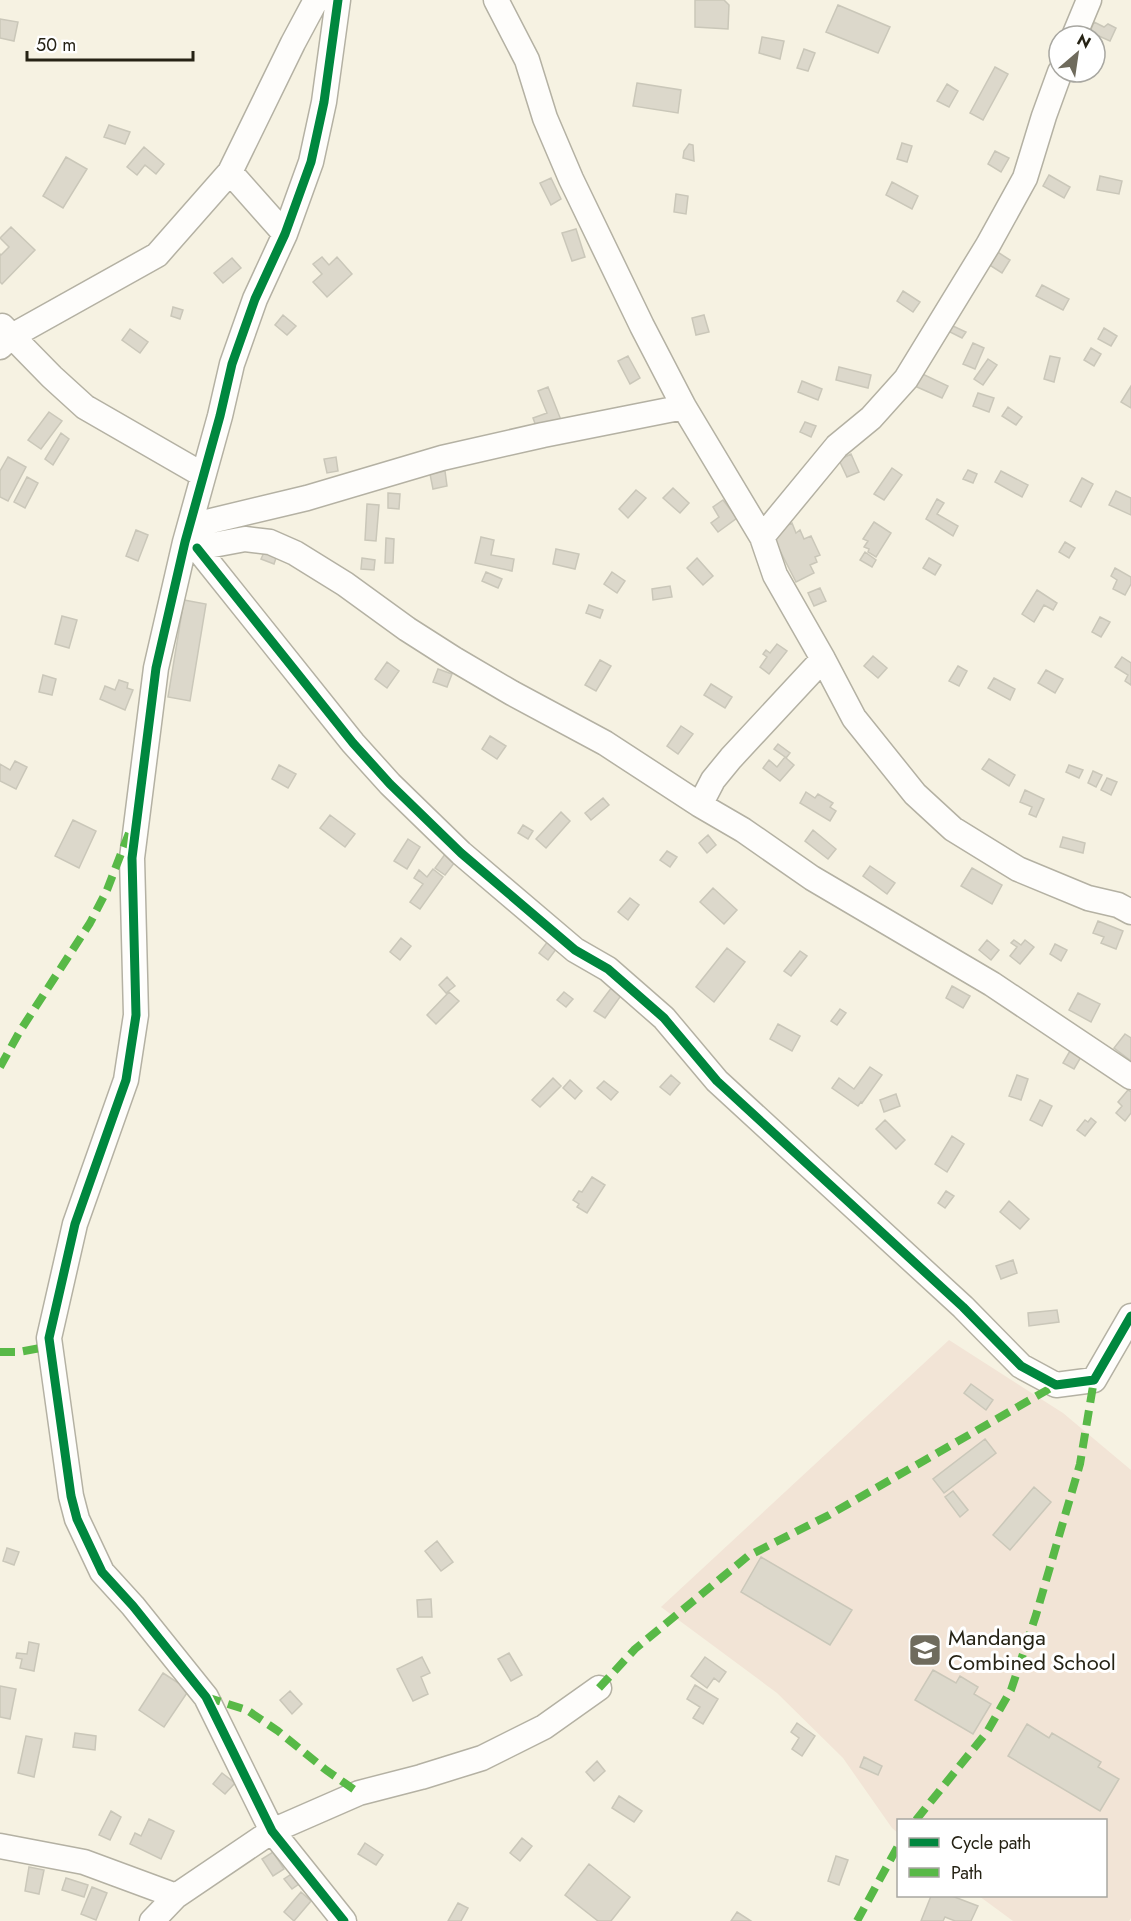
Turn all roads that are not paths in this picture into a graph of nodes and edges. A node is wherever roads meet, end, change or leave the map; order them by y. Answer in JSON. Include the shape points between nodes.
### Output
{"nodes":[{"id":1,"x":316,"y":0,"type":"edge"},
{"id":2,"x":338,"y":0,"type":"edge"},
{"id":3,"x":496,"y":0,"type":"edge"},
{"id":4,"x":1089,"y":0,"type":"edge"},
{"id":5,"x":1079,"y":24,"type":"edge"},
{"id":6,"x":1056,"y":84,"type":"edge"},
{"id":7,"x":230,"y":172,"type":"junction"},
{"id":8,"x":285,"y":234,"type":"junction"},
{"id":9,"x":4,"y":336,"type":"edge"},
{"id":10,"x":684,"y":407,"type":"junction"},
{"id":11,"x":203,"y":475,"type":"junction"},
{"id":12,"x":762,"y":537,"type":"junction"},
{"id":13,"x":191,"y":539,"type":"junction"},
{"id":14,"x":823,"y":659,"type":"junction"},
{"id":15,"x":700,"y":804,"type":"junction"},
{"id":16,"x":1131,"y":912,"type":"edge"},
{"id":17,"x":1131,"y":1077,"type":"edge"},
{"id":18,"x":1131,"y":1316,"type":"edge"},
{"id":19,"x":598,"y":1688,"type":"dead end"},
{"id":20,"x":272,"y":1831,"type":"junction"},
{"id":21,"x":0,"y":1846,"type":"edge"},
{"id":22,"x":176,"y":1896,"type":"junction"},
{"id":23,"x":152,"y":1921,"type":"edge"},
{"id":24,"x":344,"y":1921,"type":"edge"}],
"edges":[{"from":1,"to":7,"type":"street"},
{"from":2,"to":8,"type":"street","via":[[311,162]]},
{"from":3,"to":10,"type":"street","via":[[528,60],[545,118],[571,179]]},
{"from":4,"to":5,"type":"street"},
{"from":6,"to":12,"type":"street","via":[[1025,178],[906,379],[871,418],[837,446]]},
{"from":7,"to":8,"type":"street"},
{"from":7,"to":9,"type":"street","via":[[157,255]]},
{"from":8,"to":11,"type":"street","via":[[255,299],[232,364]]},
{"from":9,"to":11,"type":"street","via":[[86,407]]},
{"from":10,"to":12,"type":"street"},
{"from":10,"to":13,"type":"street","via":[[453,456],[308,498]]},
{"from":11,"to":13,"type":"street"},
{"from":12,"to":14,"type":"street","via":[[775,575]]},
{"from":13,"to":15,"type":"street","via":[[270,542],[295,553],[454,659],[605,743]]},
{"from":13,"to":18,"type":"street","via":[[353,743],[422,816],[575,950],[608,969],[664,1018],[717,1081],[1022,1366],[1056,1385],[1094,1380]]},
{"from":13,"to":20,"type":"street","via":[[156,668],[134,848],[136,1015],[126,1080],[75,1224],[50,1338],[77,1519],[102,1572],[206,1697]]},
{"from":14,"to":15,"type":"street","via":[[725,765]]},
{"from":14,"to":16,"type":"street","via":[[854,718],[915,794],[953,829],[1018,869]]},
{"from":15,"to":17,"type":"street","via":[[812,878],[992,984]]},
{"from":19,"to":20,"type":"street","via":[[544,1727],[482,1758],[421,1778],[358,1792]]},
{"from":20,"to":22,"type":"street"},
{"from":20,"to":24,"type":"street"},
{"from":21,"to":22,"type":"street","via":[[84,1862]]},
{"from":22,"to":23,"type":"street"}]}
